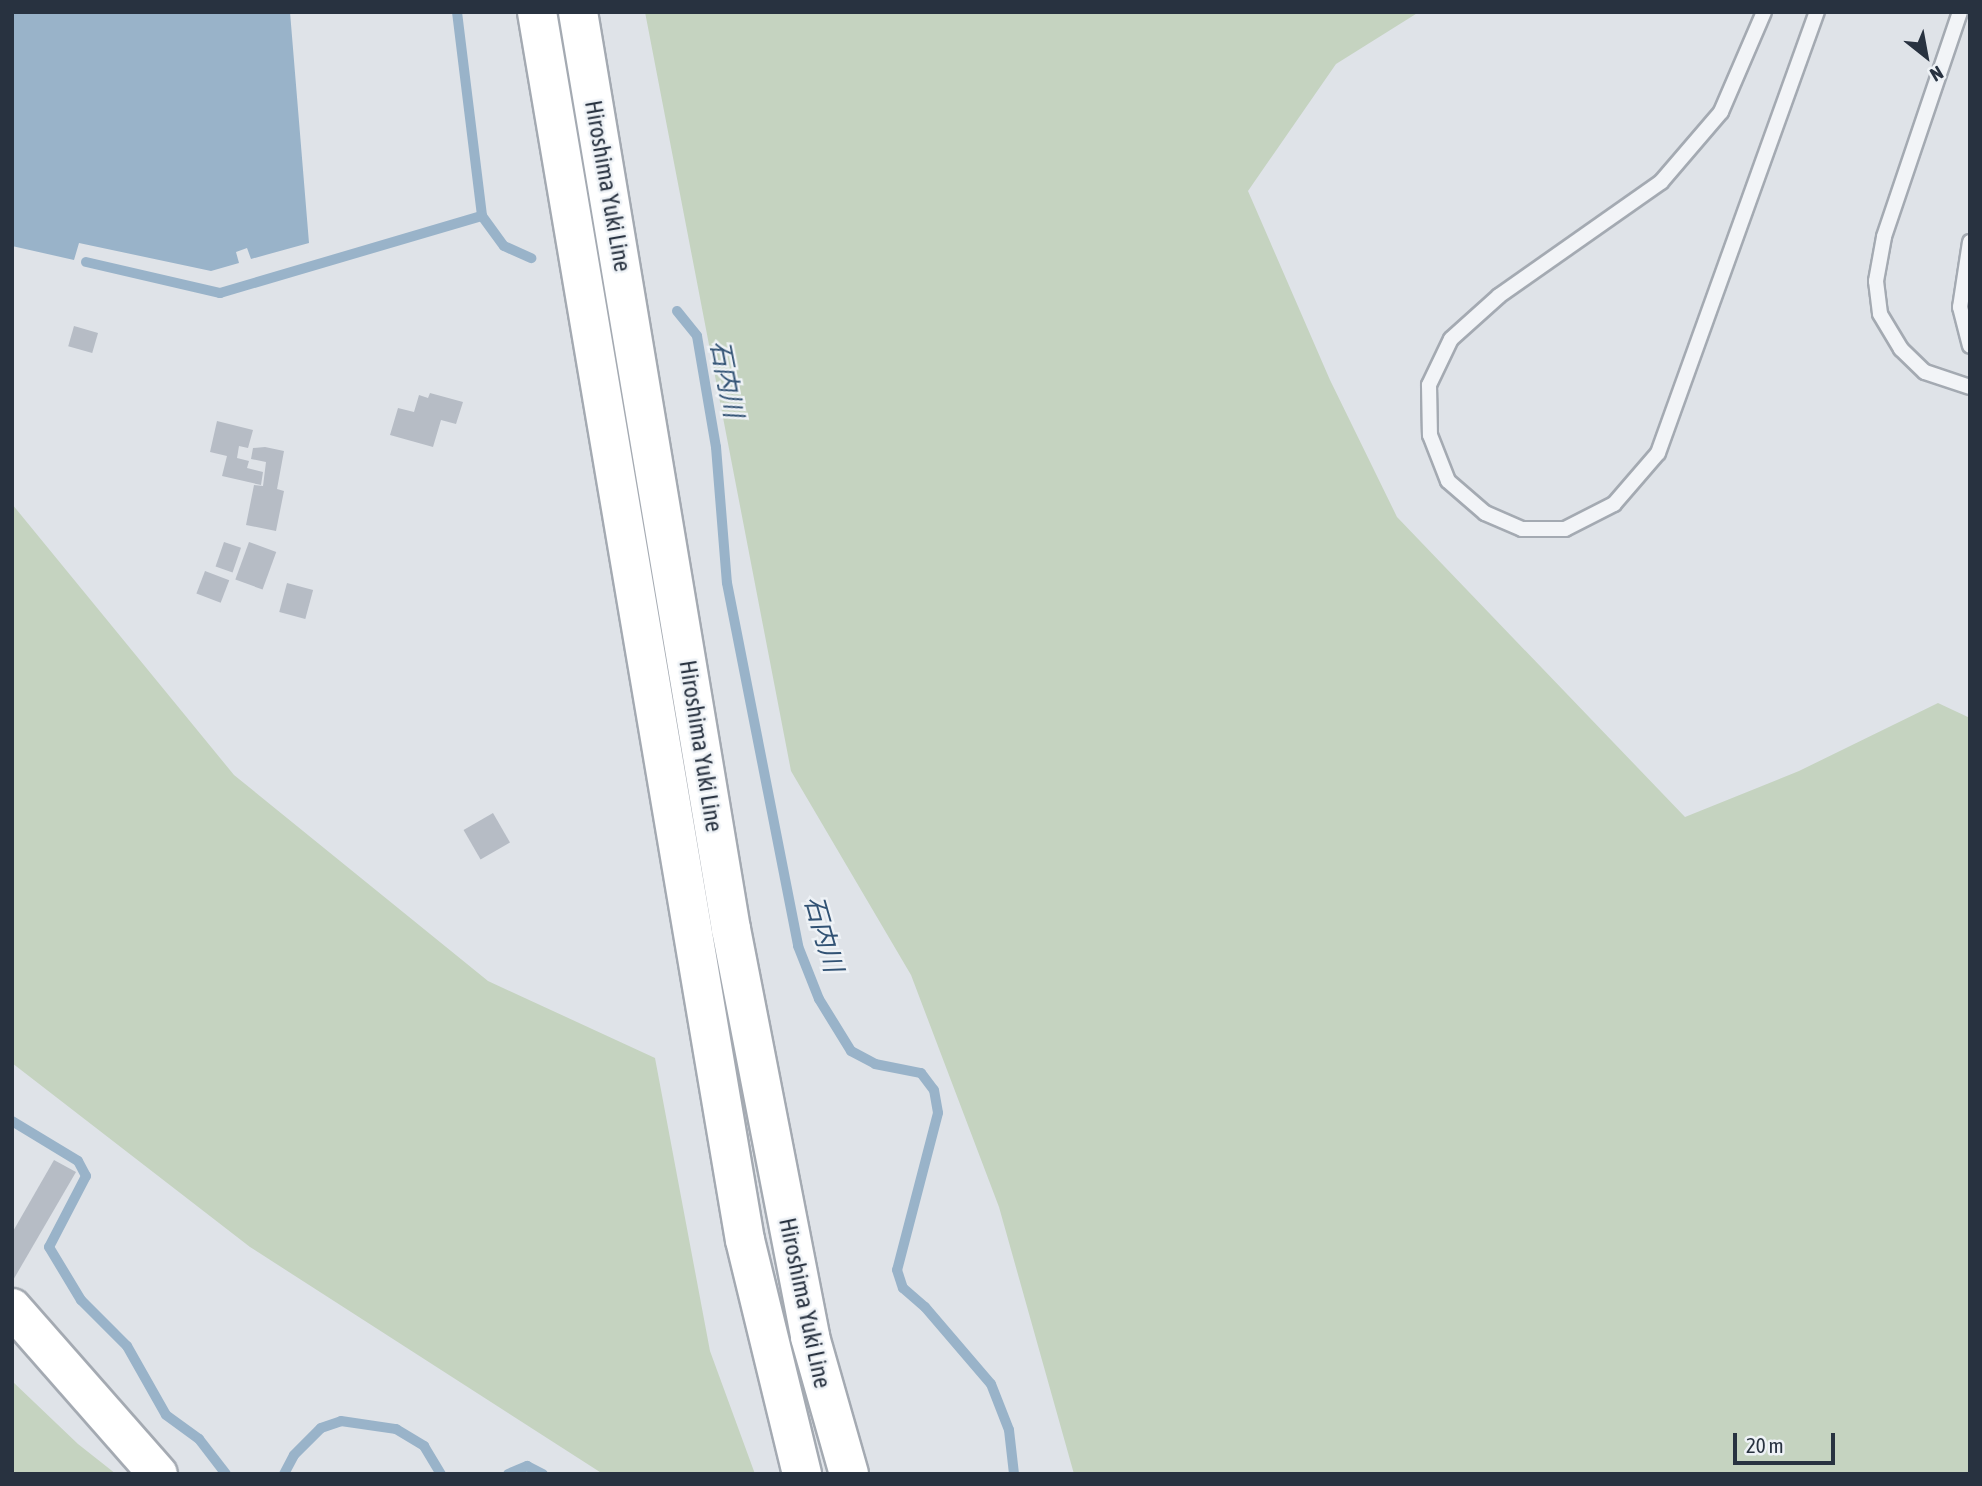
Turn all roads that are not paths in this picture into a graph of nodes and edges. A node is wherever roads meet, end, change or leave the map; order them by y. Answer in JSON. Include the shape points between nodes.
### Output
{"nodes":[{"id":1,"x":537,"y":12,"type":"edge"},
{"id":2,"x":578,"y":12,"type":"edge"},
{"id":3,"x":1764,"y":12,"type":"edge"},
{"id":4,"x":1817,"y":12,"type":"edge"},
{"id":5,"x":1960,"y":12,"type":"edge"},
{"id":6,"x":1970,"y":242,"type":"edge"},
{"id":7,"x":1970,"y":346,"type":"edge"},
{"id":8,"x":1970,"y":387,"type":"edge"},
{"id":9,"x":12,"y":1308,"type":"edge"},
{"id":10,"x":158,"y":1474,"type":"edge"},
{"id":11,"x":803,"y":1474,"type":"edge"},
{"id":12,"x":849,"y":1474,"type":"edge"}],
"edges":[{"from":1,"to":11,"type":"main road","name":"Hiroshima Yuki Line","via":[[743,1227]]},
{"from":2,"to":12,"type":"main road","name":"Hiroshima Yuki Line","via":[[731,929],[810,1337]]},
{"from":3,"to":4,"type":"lane","via":[[1721,112],[1661,182],[1499,296],[1451,339],[1429,385],[1430,435],[1448,481],[1485,513],[1522,529],[1565,529],[1614,503],[1658,453]]},
{"from":5,"to":8,"type":"lane","via":[[1884,237],[1876,281],[1880,314],[1901,349],[1925,372]]},
{"from":6,"to":7,"type":"lane","via":[[1960,307]]},
{"from":9,"to":10,"type":"main road"}]}
